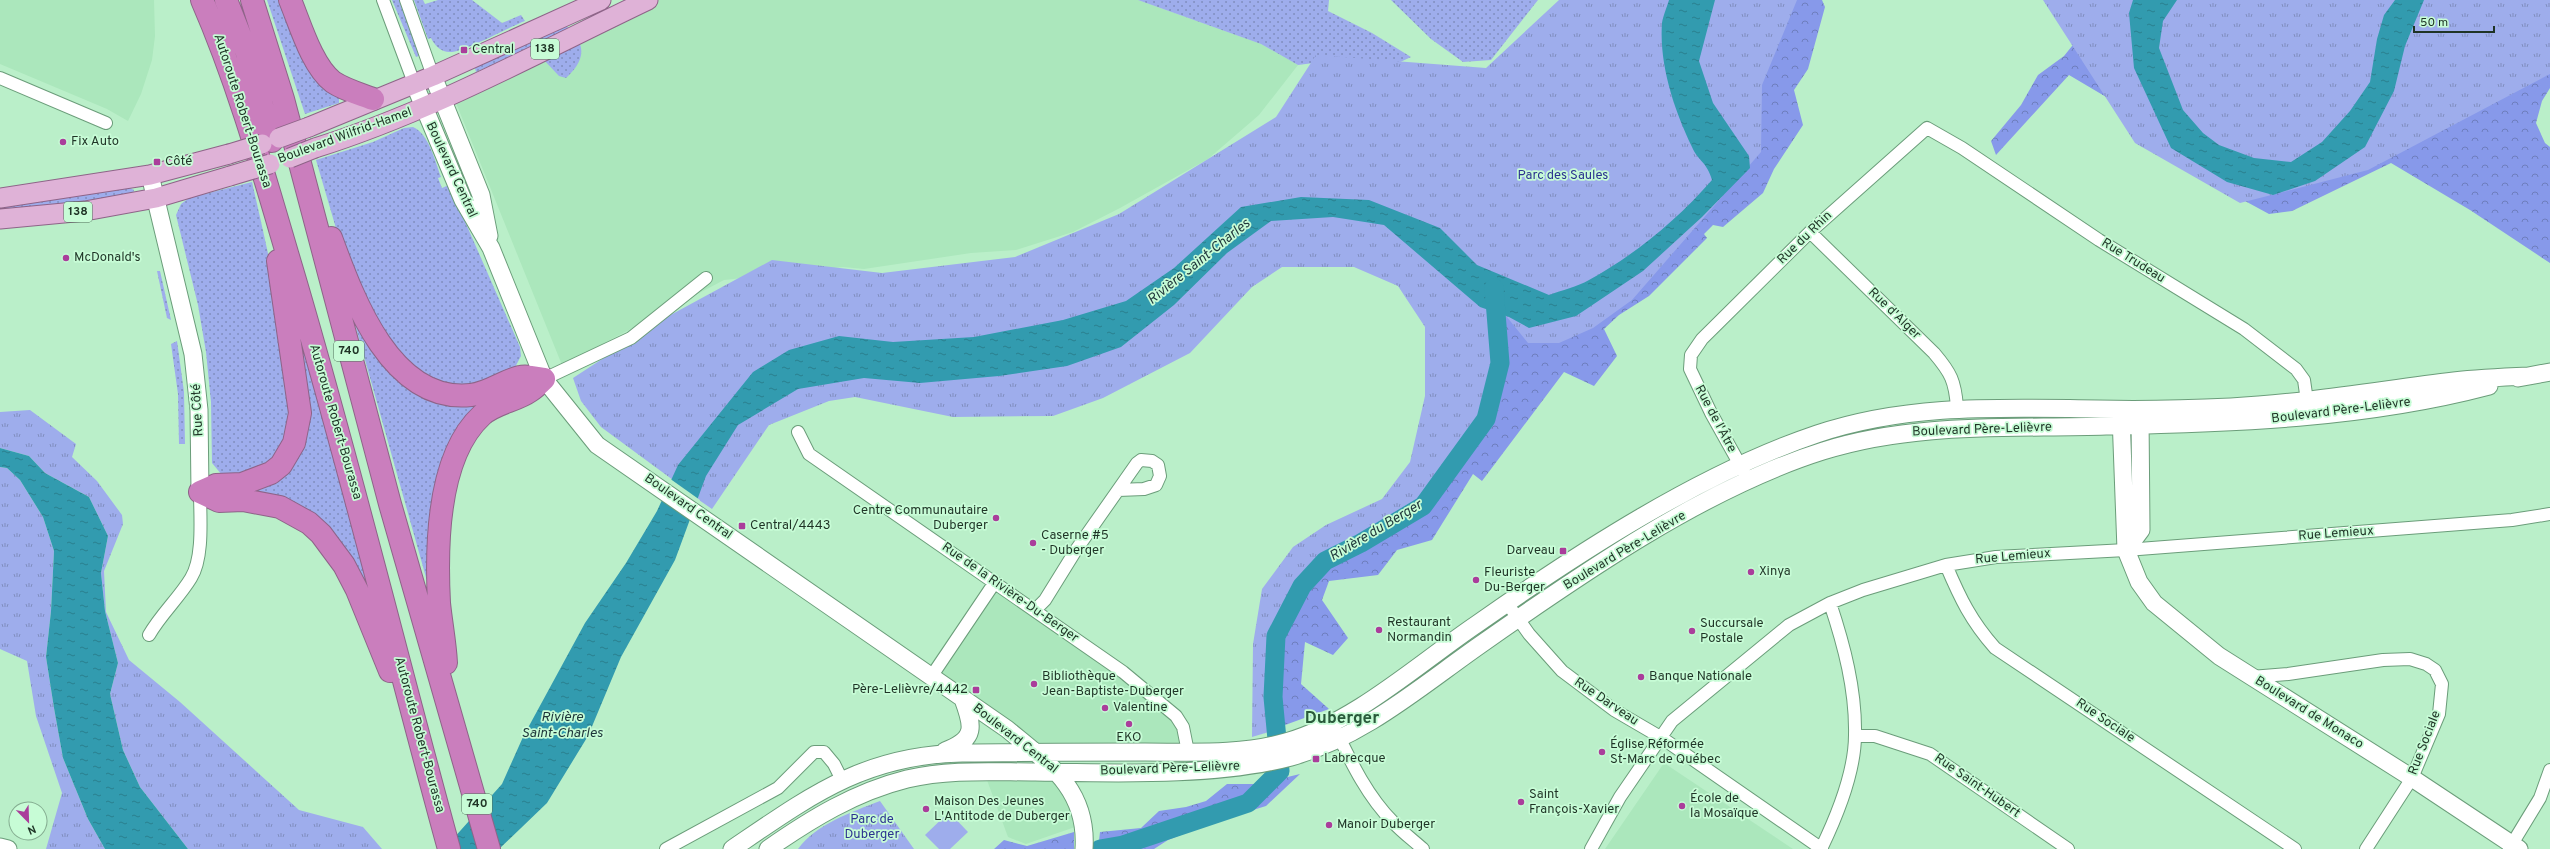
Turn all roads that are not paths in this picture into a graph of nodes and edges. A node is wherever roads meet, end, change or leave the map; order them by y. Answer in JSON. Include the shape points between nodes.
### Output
{"nodes":[{"id":1,"x":202,"y":0,"type":"edge"},
{"id":2,"x":226,"y":0,"type":"edge"},
{"id":3,"x":252,"y":0,"type":"edge"},
{"id":4,"x":290,"y":0,"type":"edge"},
{"id":5,"x":382,"y":0,"type":"edge"},
{"id":6,"x":406,"y":0,"type":"edge"},
{"id":7,"x":601,"y":0,"type":"edge"},
{"id":8,"x":648,"y":0,"type":"edge"},
{"id":9,"x":433,"y":76,"type":"junction"},
{"id":10,"x":0,"y":78,"type":"edge"},
{"id":11,"x":414,"y":83,"type":"junction"},
{"id":12,"x":442,"y":98,"type":"junction"},
{"id":13,"x":373,"y":99,"type":"junction"},
{"id":14,"x":422,"y":107,"type":"junction"},
{"id":15,"x":106,"y":123,"type":"dead end"},
{"id":16,"x":1927,"y":128,"type":"joint"},
{"id":17,"x":270,"y":133,"type":"junction"},
{"id":18,"x":150,"y":175,"type":"junction"},
{"id":19,"x":0,"y":198,"type":"edge"},
{"id":20,"x":156,"y":198,"type":"junction"},
{"id":21,"x":270,"y":198,"type":"junction"},
{"id":22,"x":309,"y":206,"type":"junction"},
{"id":23,"x":0,"y":219,"type":"edge"},
{"id":24,"x":1810,"y":232,"type":"junction"},
{"id":25,"x":491,"y":248,"type":"junction"},
{"id":26,"x":706,"y":278,"type":"dead end"},
{"id":27,"x":1691,"y":355,"type":"joint"},
{"id":28,"x":2550,"y":372,"type":"edge"},
{"id":29,"x":544,"y":379,"type":"junction"},
{"id":30,"x":1957,"y":407,"type":"junction"},
{"id":31,"x":2308,"y":409,"type":"junction"},
{"id":32,"x":2140,"y":417,"type":"junction"},
{"id":33,"x":2121,"y":418,"type":"junction"},
{"id":34,"x":798,"y":432,"type":"dead end"},
{"id":35,"x":1740,"y":465,"type":"junction"},
{"id":36,"x":1748,"y":480,"type":"junction"},
{"id":37,"x":1118,"y":490,"type":"dead end"},
{"id":38,"x":200,"y":492,"type":"junction"},
{"id":39,"x":2550,"y":514,"type":"edge"},
{"id":40,"x":2126,"y":550,"type":"junction"},
{"id":41,"x":1946,"y":565,"type":"junction"},
{"id":42,"x":995,"y":582,"type":"junction"},
{"id":43,"x":1507,"y":603,"type":"junction"},
{"id":44,"x":1830,"y":603,"type":"junction"},
{"id":45,"x":1035,"y":610,"type":"junction"},
{"id":46,"x":1518,"y":618,"type":"junction"},
{"id":47,"x":149,"y":635,"type":"dead end"},
{"id":48,"x":931,"y":677,"type":"junction"},
{"id":49,"x":2251,"y":677,"type":"junction"},
{"id":50,"x":409,"y":698,"type":"junction"},
{"id":51,"x":963,"y":699,"type":"junction"},
{"id":52,"x":448,"y":702,"type":"junction"},
{"id":53,"x":1332,"y":723,"type":"junction"},
{"id":54,"x":1855,"y":736,"type":"junction"},
{"id":55,"x":1662,"y":738,"type":"junction"},
{"id":56,"x":1340,"y":739,"type":"junction"},
{"id":57,"x":1301,"y":745,"type":"junction"},
{"id":58,"x":1034,"y":752,"type":"junction"},
{"id":59,"x":1188,"y":752,"type":"junction"},
{"id":60,"x":938,"y":753,"type":"junction"},
{"id":61,"x":1258,"y":756,"type":"junction"},
{"id":62,"x":2550,"y":770,"type":"edge"},
{"id":63,"x":1058,"y":772,"type":"junction"},
{"id":64,"x":2412,"y":778,"type":"junction"},
{"id":65,"x":842,"y":780,"type":"junction"},
{"id":66,"x":1085,"y":842,"type":"edge"},
{"id":67,"x":0,"y":846,"type":"edge"},
{"id":68,"x":2513,"y":847,"type":"edge"},
{"id":69,"x":8,"y":849,"type":"edge"},
{"id":70,"x":449,"y":849,"type":"edge"},
{"id":71,"x":489,"y":849,"type":"edge"},
{"id":72,"x":666,"y":849,"type":"edge"},
{"id":73,"x":732,"y":849,"type":"edge"},
{"id":74,"x":768,"y":849,"type":"edge"},
{"id":75,"x":1423,"y":849,"type":"edge"},
{"id":76,"x":1591,"y":849,"type":"edge"},
{"id":77,"x":1822,"y":849,"type":"edge"},
{"id":78,"x":2068,"y":849,"type":"edge"},
{"id":79,"x":2294,"y":849,"type":"edge"},
{"id":80,"x":2366,"y":849,"type":"edge"}],
"edges":[{"from":1,"to":21,"type":"highway","name":"Autoroute Robert-Bourassa","number":"740","via":[[236,87]]},
{"from":2,"to":17,"type":"highway","via":[[247,53]]},
{"from":3,"to":22,"type":"highway","number":"740","via":[[283,99]]},
{"from":4,"to":13,"type":"highway","via":[[320,68],[333,82],[351,92]]},
{"from":5,"to":11,"type":"street","name":"Boulevard Central"},
{"from":6,"to":9,"type":"street","name":"Boulevard Central"},
{"from":7,"to":9,"type":"main road","name":"Boulevard Wilfrid-Hamel","number":"138"},
{"from":8,"to":12,"type":"main road","name":"Boulevard Wilfrid-Hamel","number":"138"},
{"from":9,"to":11,"type":"main road","name":"Boulevard Wilfrid-Hamel","number":"138"},
{"from":9,"to":12,"type":"main road","name":"Boulevard Central"},
{"from":10,"to":15,"type":"street"},
{"from":11,"to":13,"type":"main road","name":"Boulevard Wilfrid-Hamel","number":"138"},
{"from":11,"to":14,"type":"main road","name":"Boulevard Central"},
{"from":12,"to":14,"type":"main road","name":"Boulevard Wilfrid-Hamel","number":"138"},
{"from":12,"to":25,"type":"main road","name":"Boulevard Central","via":[[481,195]]},
{"from":13,"to":17,"type":"main road","name":"Boulevard Wilfrid-Hamel","number":"138","bridge":true,"via":[[309,127]]},
{"from":14,"to":20,"type":"main road","name":"Boulevard Wilfrid-Hamel","number":"138","bridge":true,"via":[[346,138]]},
{"from":14,"to":25,"type":"main road","name":"Boulevard Central","via":[[463,200]]},
{"from":16,"to":24,"type":"street","name":"Rue du Rhin"},
{"from":16,"to":31,"type":"street","name":"Rue Trudeau","via":[[1962,148],[2099,240],[2244,329],[2296,369],[2304,380]]},
{"from":17,"to":18,"type":"main road","name":"Boulevard Wilfrid-Hamel","number":"138","bridge":true,"via":[[229,154]]},
{"from":18,"to":19,"type":"main road","name":"Boulevard Wilfrid-Hamel","number":"138"},
{"from":18,"to":20,"type":"main road","name":"Rue Côté"},
{"from":20,"to":23,"type":"main road","name":"Boulevard Wilfrid-Hamel","number":"138","via":[[85,211]]},
{"from":20,"to":38,"type":"main road","name":"Rue Côté","via":[[193,354],[198,410]]},
{"from":21,"to":38,"type":"highway","via":[[297,386],[300,413],[298,431],[290,454],[271,474],[242,484],[216,485]]},
{"from":21,"to":50,"type":"highway","name":"Autoroute Robert-Bourassa","number":"740","via":[[358,502]]},
{"from":22,"to":29,"type":"highway","via":[[328,230],[352,290],[375,337],[407,374],[431,388],[456,395],[478,393],[521,376]]},
{"from":22,"to":52,"type":"highway","number":"740","via":[[390,504]]},
{"from":24,"to":27,"type":"street","name":"Rue du Rhin","via":[[1702,339]]},
{"from":24,"to":30,"type":"street","name":"Rue d'Alger","via":[[1948,369],[1955,382]]},
{"from":25,"to":29,"type":"main road","name":"Boulevard Central"},
{"from":26,"to":29,"type":"street","via":[[631,338]]},
{"from":27,"to":35,"type":"street","name":"Rue de l'Âtre","via":[[1690,369]]},
{"from":28,"to":31,"type":"main road","name":"Boulevard Père-Lelièvre","via":[[2529,376],[2455,381]]},
{"from":29,"to":48,"type":"main road","name":"Boulevard Central","via":[[597,445]]},
{"from":29,"to":52,"type":"highway","via":[[530,391],[483,414],[462,439],[449,472],[443,502],[438,577],[446,647]]},
{"from":30,"to":33,"type":"main road","name":"Boulevard Père-Lelièvre"},
{"from":30,"to":35,"type":"main road","name":"Boulevard Père-Lelièvre","via":[[1875,417],[1844,425]]},
{"from":31,"to":32,"type":"main road","name":"Boulevard Père-Lelièvre"},
{"from":32,"to":33,"type":"main road","name":"Boulevard Père-Lelièvre"},
{"from":32,"to":40,"type":"main road","via":[[2141,530]]},
{"from":33,"to":36,"type":"main road","name":"Boulevard Père-Lelièvre","via":[[1913,431],[1832,448]]},
{"from":33,"to":40,"type":"main road","name":"Boulevard de Monaco"},
{"from":34,"to":42,"type":"street","name":"Rue de la Rivière-Du-Berger","via":[[809,454]]},
{"from":35,"to":36,"type":"street","name":"Rue de l'Âtre"},
{"from":35,"to":43,"type":"main road","name":"Boulevard Père-Lelièvre","via":[[1640,519]]},
{"from":36,"to":46,"type":"main road","name":"Boulevard Père-Lelièvre","via":[[1650,533]]},
{"from":37,"to":45,"type":"street","via":[[1045,600]]},
{"from":38,"to":47,"type":"street","name":"Rue Côté","via":[[197,563],[192,577],[158,619]]},
{"from":38,"to":50,"type":"highway","via":[[219,501],[243,500],[280,507],[309,523],[321,534],[344,565],[357,590],[388,669]]},
{"from":39,"to":40,"type":"street","name":"Rue Lemieux","via":[[2512,520]]},
{"from":40,"to":41,"type":"street","name":"Rue Lemieux","via":[[1996,557]]},
{"from":40,"to":49,"type":"main road","name":"Boulevard de Monaco","via":[[2138,582],[2154,603],[2218,656]]},
{"from":41,"to":44,"type":"street","name":"Rue Lemieux","via":[[1863,590]]},
{"from":41,"to":79,"type":"street","name":"Rue Sociale","via":[[1962,603],[1976,626],[1996,648]]},
{"from":42,"to":45,"type":"street","name":"Rue de la Rivière-Du-Berger"},
{"from":42,"to":48,"type":"street"},
{"from":43,"to":46,"type":"street","name":"Rue Darveau"},
{"from":43,"to":53,"type":"main road","name":"Boulevard Père-Lelièvre","via":[[1378,694]]},
{"from":44,"to":54,"type":"street","via":[[1850,674]]},
{"from":44,"to":55,"type":"street","name":"Rue Lemieux","via":[[1789,625],[1672,721]]},
{"from":45,"to":59,"type":"street","name":"Rue de la Rivière-Du-Berger","via":[[1123,672],[1176,716],[1183,727]]},
{"from":46,"to":55,"type":"street","name":"Rue Darveau","via":[[1562,671],[1614,710]]},
{"from":46,"to":56,"type":"main road","name":"Boulevard Père-Lelièvre","via":[[1380,716]]},
{"from":48,"to":51,"type":"main road","name":"Boulevard Central"},
{"from":49,"to":64,"type":"main road","name":"Boulevard de Monaco"},
{"from":49,"to":64,"type":"street","name":"Rue Sociale","via":[[2383,660],[2410,659],[2426,664],[2435,670],[2442,684],[2439,714]]},
{"from":50,"to":70,"type":"highway","name":"Autoroute Robert-Bourassa","number":"740"},
{"from":51,"to":58,"type":"main road","name":"Boulevard Central","via":[[1007,729]]},
{"from":51,"to":60,"type":"main road","name":"Boulevard Central","via":[[971,722],[969,734],[957,746]]},
{"from":52,"to":71,"type":"highway","number":"740"},
{"from":53,"to":56,"type":"street"},
{"from":53,"to":57,"type":"main road","name":"Boulevard Père-Lelièvre"},
{"from":54,"to":77,"type":"street","via":[[1838,813]]},
{"from":54,"to":78,"type":"street","name":"Rue Saint-Hubert","via":[[1874,736],[1930,754]]},
{"from":55,"to":76,"type":"street","name":"Rue Lemieux","via":[[1620,797]]},
{"from":55,"to":77,"type":"street","name":"Rue Darveau"},
{"from":56,"to":57,"type":"main road","name":"Boulevard Père-Lelièvre"},
{"from":56,"to":75,"type":"street","via":[[1358,774],[1378,804],[1392,822]]},
{"from":57,"to":61,"type":"main road","name":"Boulevard Père-Lelièvre"},
{"from":58,"to":59,"type":"main road","name":"Boulevard Père-Lelièvre"},
{"from":58,"to":60,"type":"main road","name":"Boulevard Père-Lelièvre"},
{"from":58,"to":63,"type":"main road","name":"Boulevard Central"},
{"from":59,"to":61,"type":"main road","name":"Boulevard Père-Lelièvre"},
{"from":60,"to":65,"type":"main road","name":"Boulevard Père-Lelièvre","via":[[882,765]]},
{"from":61,"to":63,"type":"main road","name":"Boulevard Père-Lelièvre","via":[[1179,771]]},
{"from":62,"to":68,"type":"street","via":[[2540,798]]},
{"from":63,"to":66,"type":"main road","name":"Boulevard Central","via":[[1070,787],[1084,823]]},
{"from":63,"to":74,"type":"main road","name":"Boulevard Père-Lelièvre","via":[[958,773],[907,779],[845,801]]},
{"from":64,"to":68,"type":"main road","name":"Boulevard de Monaco"},
{"from":64,"to":80,"type":"street","name":"Rue Sociale"},
{"from":65,"to":72,"type":"street","via":[[828,756],[824,752],[814,752],[778,788]]},
{"from":65,"to":73,"type":"main road","name":"Boulevard Père-Lelièvre","via":[[805,799]]},
{"from":67,"to":69,"type":"main road"}]}
